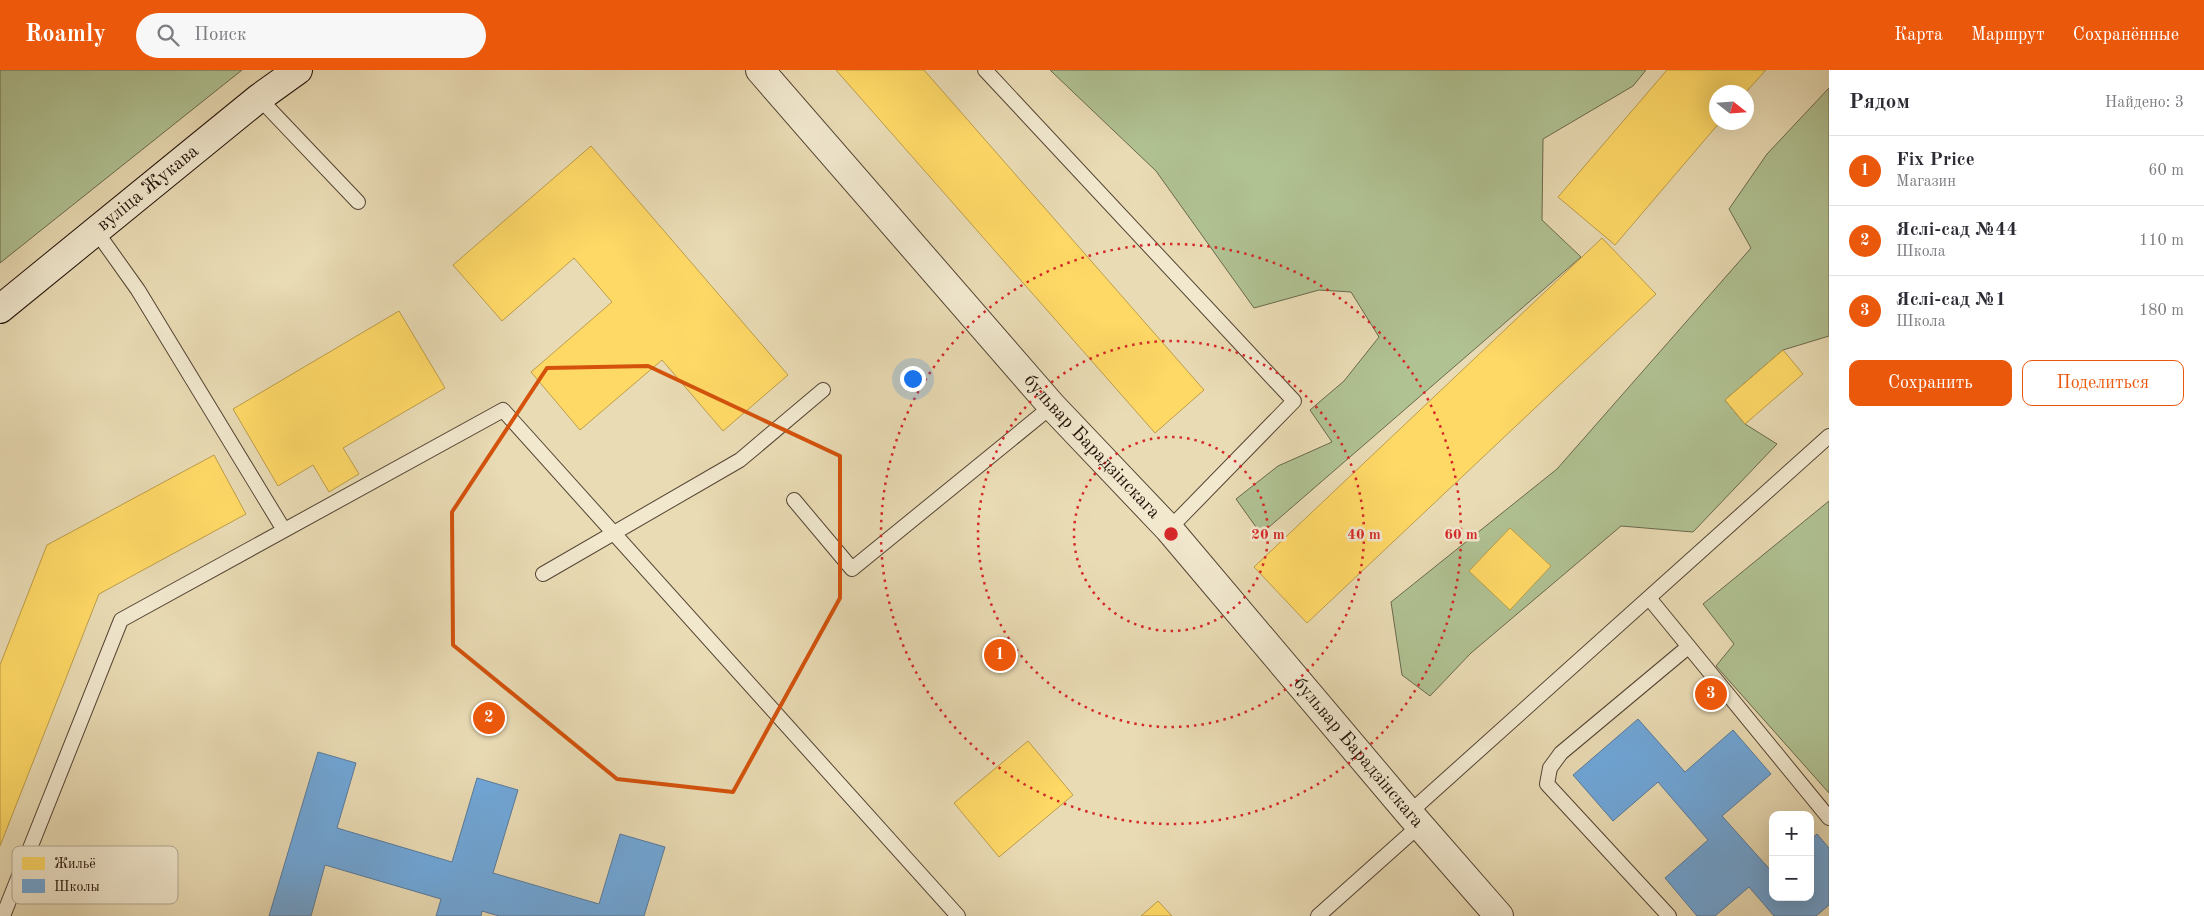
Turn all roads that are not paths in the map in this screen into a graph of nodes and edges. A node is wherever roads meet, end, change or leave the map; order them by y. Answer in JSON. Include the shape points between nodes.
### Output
{"nodes":[{"id":1,"x":298,"y":70,"type":"edge"},
{"id":2,"x":760,"y":70,"type":"edge"},
{"id":3,"x":985,"y":70,"type":"edge"},
{"id":4,"x":259,"y":98,"type":"junction"},
{"id":5,"x":358,"y":202,"type":"dead end"},
{"id":6,"x":96,"y":231,"type":"junction"},
{"id":7,"x":0,"y":309,"type":"edge"},
{"id":8,"x":823,"y":390,"type":"dead end"},
{"id":9,"x":1052,"y":406,"type":"junction"},
{"id":10,"x":1829,"y":436,"type":"edge"},
{"id":11,"x":794,"y":500,"type":"dead end"},
{"id":12,"x":1169,"y":529,"type":"junction"},
{"id":13,"x":284,"y":530,"type":"junction"},
{"id":14,"x":614,"y":533,"type":"junction"},
{"id":15,"x":543,"y":574,"type":"dead end"},
{"id":16,"x":1649,"y":598,"type":"junction"},
{"id":17,"x":1688,"y":647,"type":"junction"},
{"id":18,"x":1829,"y":818,"type":"edge"},
{"id":19,"x":1414,"y":819,"type":"junction"},
{"id":20,"x":31,"y":846,"type":"edge"},
{"id":21,"x":12,"y":893,"type":"edge"},
{"id":22,"x":3,"y":916,"type":"edge"},
{"id":23,"x":958,"y":916,"type":"edge"},
{"id":24,"x":1318,"y":916,"type":"edge"},
{"id":25,"x":1499,"y":916,"type":"edge"},
{"id":26,"x":1669,"y":916,"type":"edge"}],
"edges":[{"from":1,"to":4,"type":"street","name":"вуліца Жукава"},
{"from":2,"to":9,"type":"street","name":"бульвар Барадзінскага"},
{"from":3,"to":12,"type":"lane","via":[[1294,401]]},
{"from":4,"to":5,"type":"lane"},
{"from":4,"to":6,"type":"street","name":"вуліца Жукава"},
{"from":6,"to":7,"type":"street","name":"вуліца Жукава"},
{"from":6,"to":13,"type":"lane","via":[[138,290]]},
{"from":8,"to":14,"type":"lane","via":[[740,460]]},
{"from":9,"to":11,"type":"lane","via":[[852,569]]},
{"from":9,"to":12,"type":"street","name":"бульвар Барадзінскага"},
{"from":10,"to":16,"type":"lane"},
{"from":12,"to":19,"type":"street","name":"бульвар Барадзінскага"},
{"from":13,"to":14,"type":"lane","via":[[503,410]]},
{"from":13,"to":20,"type":"lane","via":[[121,620]]},
{"from":14,"to":15,"type":"lane"},
{"from":14,"to":23,"type":"lane"},
{"from":16,"to":17,"type":"lane"},
{"from":16,"to":19,"type":"lane"},
{"from":17,"to":18,"type":"lane"},
{"from":17,"to":26,"type":"lane","via":[[1562,753],[1550,768],[1547,784]]},
{"from":19,"to":24,"type":"lane"},
{"from":19,"to":25,"type":"street","name":"бульвар Барадзінскага"},
{"from":21,"to":22,"type":"lane"}]}
